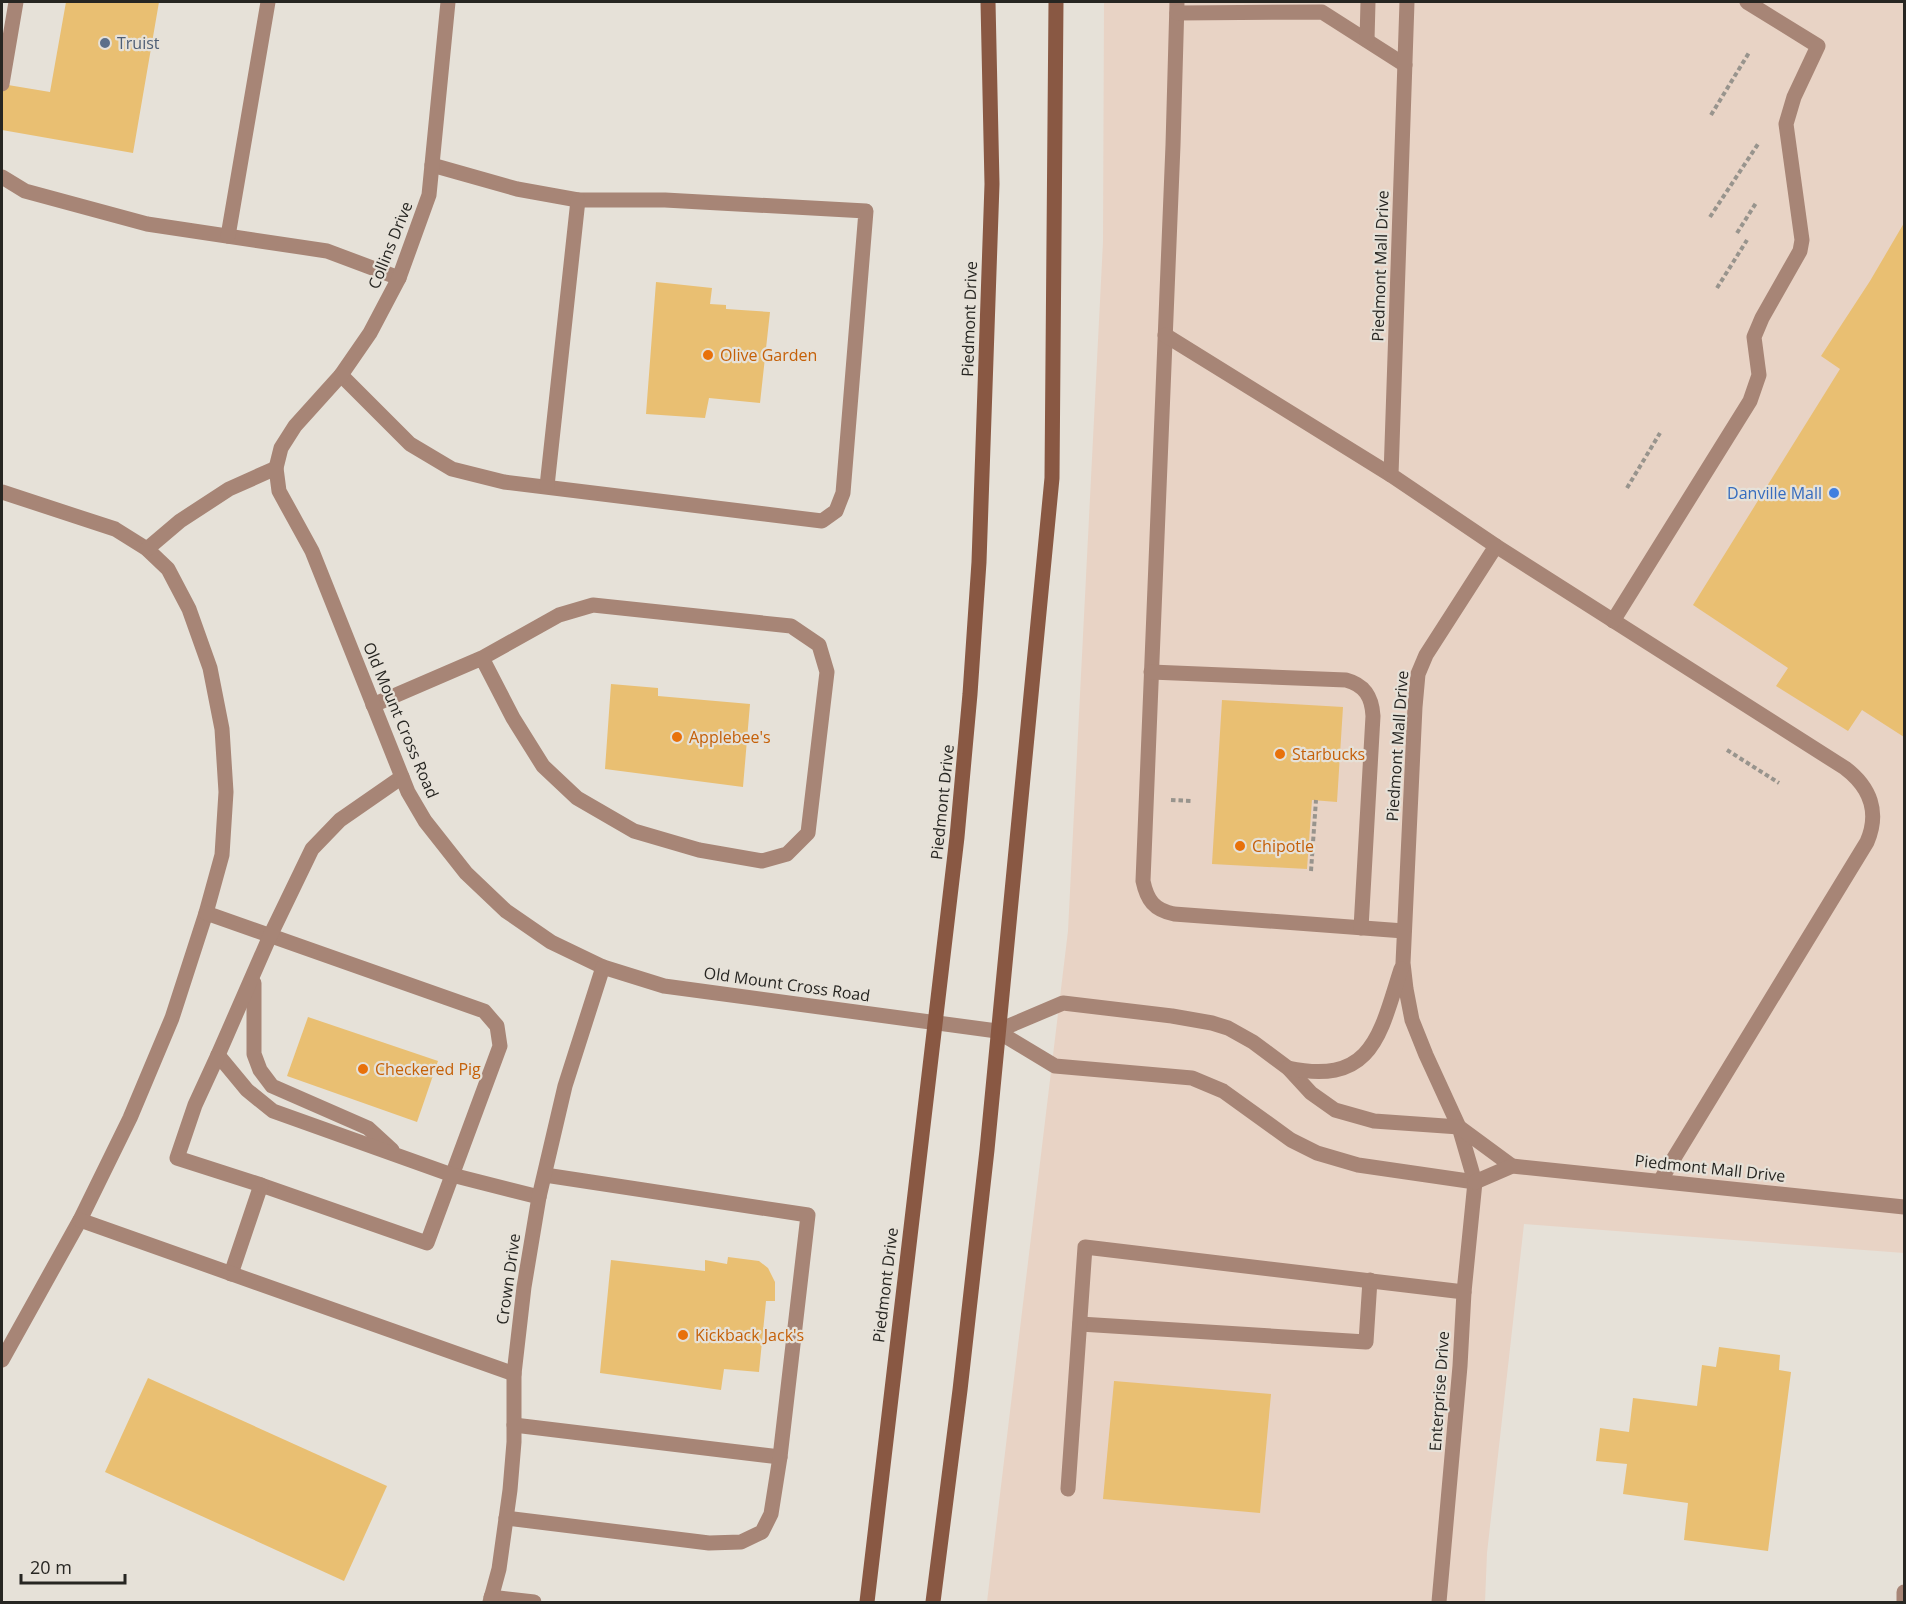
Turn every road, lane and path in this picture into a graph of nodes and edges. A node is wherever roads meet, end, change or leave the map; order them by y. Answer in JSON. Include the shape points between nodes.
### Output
{"nodes":[{"id":1,"x":16,"y":2,"type":"edge"},
{"id":2,"x":268,"y":2,"type":"edge"},
{"id":3,"x":448,"y":2,"type":"edge"},
{"id":4,"x":988,"y":2,"type":"edge"},
{"id":5,"x":1056,"y":2,"type":"edge"},
{"id":6,"x":1368,"y":2,"type":"edge"},
{"id":7,"x":1407,"y":2,"type":"edge"},
{"id":8,"x":1747,"y":2,"type":"edge"},
{"id":9,"x":1177,"y":7,"type":"edge"},
{"id":10,"x":1367,"y":40,"type":"junction"},
{"id":11,"x":1750,"y":51,"type":"dead end"},
{"id":12,"x":1405,"y":65,"type":"junction"},
{"id":13,"x":2,"y":84,"type":"edge"},
{"id":14,"x":1712,"y":115,"type":"dead end"},
{"id":15,"x":1758,"y":144,"type":"dead end"},
{"id":16,"x":432,"y":165,"type":"junction"},
{"id":17,"x":2,"y":177,"type":"edge"},
{"id":18,"x":578,"y":200,"type":"junction"},
{"id":19,"x":1756,"y":202,"type":"dead end"},
{"id":20,"x":1710,"y":217,"type":"dead end"},
{"id":21,"x":1737,"y":233,"type":"dead end"},
{"id":22,"x":228,"y":236,"type":"junction"},
{"id":23,"x":1747,"y":240,"type":"dead end"},
{"id":24,"x":399,"y":278,"type":"junction"},
{"id":25,"x":1717,"y":288,"type":"dead end"},
{"id":26,"x":1165,"y":335,"type":"junction"},
{"id":27,"x":341,"y":375,"type":"junction"},
{"id":28,"x":1660,"y":433,"type":"dead end"},
{"id":29,"x":276,"y":468,"type":"junction"},
{"id":30,"x":1391,"y":475,"type":"junction"},
{"id":31,"x":547,"y":486,"type":"junction"},
{"id":32,"x":1627,"y":488,"type":"dead end"},
{"id":33,"x":2,"y":492,"type":"edge"},
{"id":34,"x":1496,"y":546,"type":"junction"},
{"id":35,"x":147,"y":549,"type":"junction"},
{"id":36,"x":1613,"y":621,"type":"junction"},
{"id":37,"x":482,"y":658,"type":"junction"},
{"id":38,"x":1151,"y":672,"type":"junction"},
{"id":39,"x":373,"y":705,"type":"junction"},
{"id":40,"x":1726,"y":750,"type":"dead end"},
{"id":41,"x":402,"y":777,"type":"junction"},
{"id":42,"x":1779,"y":783,"type":"dead end"},
{"id":43,"x":1316,"y":801,"type":"dead end"},
{"id":44,"x":1311,"y":871,"type":"dead end"},
{"id":45,"x":206,"y":913,"type":"junction"},
{"id":46,"x":1361,"y":928,"type":"junction"},
{"id":47,"x":1404,"y":931,"type":"junction"},
{"id":48,"x":270,"y":936,"type":"junction"},
{"id":49,"x":1403,"y":963,"type":"junction"},
{"id":50,"x":603,"y":967,"type":"junction"},
{"id":51,"x":254,"y":974,"type":"junction"},
{"id":52,"x":934,"y":1022,"type":"junction"},
{"id":53,"x":997,"y":1031,"type":"junction"},
{"id":54,"x":218,"y":1055,"type":"junction"},
{"id":55,"x":1288,"y":1068,"type":"junction"},
{"id":56,"x":1459,"y":1127,"type":"junction"},
{"id":57,"x":398,"y":1156,"type":"junction"},
{"id":58,"x":1512,"y":1166,"type":"junction"},
{"id":59,"x":452,"y":1175,"type":"junction"},
{"id":60,"x":545,"y":1175,"type":"junction"},
{"id":61,"x":1660,"y":1181,"type":"junction"},
{"id":62,"x":1475,"y":1182,"type":"junction"},
{"id":63,"x":261,"y":1185,"type":"junction"},
{"id":64,"x":539,"y":1197,"type":"junction"},
{"id":65,"x":1905,"y":1207,"type":"edge"},
{"id":66,"x":80,"y":1220,"type":"junction"},
{"id":67,"x":231,"y":1274,"type":"junction"},
{"id":68,"x":1370,"y":1280,"type":"junction"},
{"id":69,"x":1464,"y":1292,"type":"junction"},
{"id":70,"x":1080,"y":1324,"type":"junction"},
{"id":71,"x":2,"y":1360,"type":"edge"},
{"id":72,"x":514,"y":1374,"type":"junction"},
{"id":73,"x":514,"y":1425,"type":"junction"},
{"id":74,"x":780,"y":1457,"type":"junction"},
{"id":75,"x":1068,"y":1489,"type":"dead end"},
{"id":76,"x":506,"y":1518,"type":"junction"},
{"id":77,"x":1905,"y":1592,"type":"edge"},
{"id":78,"x":491,"y":1600,"type":"edge"},
{"id":79,"x":534,"y":1602,"type":"edge"},
{"id":80,"x":867,"y":1602,"type":"edge"},
{"id":81,"x":933,"y":1602,"type":"edge"},
{"id":82,"x":1439,"y":1602,"type":"edge"},
{"id":83,"x":1904,"y":1602,"type":"edge"}],
"edges":[{"from":1,"to":13,"type":"street"},
{"from":2,"to":22,"type":"street"},
{"from":3,"to":16,"type":"street","name":"Collins Drive"},
{"from":4,"to":52,"type":"main road","name":"Piedmont Drive","via":[[992,184],[979,562],[957,837]]},
{"from":5,"to":53,"type":"main road","via":[[1052,478]]},
{"from":6,"to":10,"type":"street"},
{"from":7,"to":12,"type":"street","name":"Piedmont Mall Drive"},
{"from":8,"to":36,"type":"street","via":[[1818,46],[1790,106],[1786,131],[1802,240],[1800,251],[1754,338],[1759,375],[1750,401]]},
{"from":9,"to":10,"type":"street","via":[[1322,12]]},
{"from":9,"to":26,"type":"street"},
{"from":10,"to":12,"type":"street"},
{"from":11,"to":14,"type":"path"},
{"from":12,"to":30,"type":"street","name":"Piedmont Mall Drive"},
{"from":15,"to":20,"type":"path"},
{"from":16,"to":18,"type":"street","via":[[517,189]]},
{"from":16,"to":24,"type":"street","name":"Collins Drive","via":[[429,195]]},
{"from":17,"to":22,"type":"street","via":[[26,191],[147,225]]},
{"from":18,"to":31,"type":"street"},
{"from":18,"to":31,"type":"street","via":[[665,200],[866,211],[843,493],[836,511],[822,520]]},
{"from":19,"to":21,"type":"path"},
{"from":22,"to":24,"type":"street","via":[[327,250]]},
{"from":23,"to":25,"type":"path"},
{"from":24,"to":27,"type":"street","name":"Collins Drive","via":[[370,333]]},
{"from":26,"to":30,"type":"street"},
{"from":26,"to":38,"type":"street"},
{"from":27,"to":29,"type":"street","name":"Collins Drive","via":[[295,426],[281,448]]},
{"from":27,"to":31,"type":"street","via":[[410,444],[452,469],[504,482]]},
{"from":28,"to":32,"type":"path"},
{"from":29,"to":35,"type":"street","via":[[230,489],[180,521]]},
{"from":29,"to":39,"type":"street","name":"Old Mount Cross Road","via":[[279,491],[312,551]]},
{"from":30,"to":34,"type":"street"},
{"from":33,"to":35,"type":"street","via":[[116,529]]},
{"from":34,"to":36,"type":"street"},
{"from":34,"to":47,"type":"street","name":"Piedmont Mall Drive","via":[[1431,645],[1418,674]]},
{"from":35,"to":45,"type":"street","via":[[168,569],[189,609],[210,668],[222,729],[226,792],[222,855]]},
{"from":36,"to":61,"type":"street","via":[[1845,768],[1866,790],[1873,813],[1867,842]]},
{"from":37,"to":37,"type":"street","via":[[543,766],[577,798],[634,831],[699,850],[762,861],[787,854],[808,833],[828,672],[819,645],[791,626],[594,605],[559,615]]},
{"from":37,"to":39,"type":"street"},
{"from":38,"to":46,"type":"street","via":[[1143,881],[1152,904],[1174,914]]},
{"from":38,"to":46,"type":"street","via":[[1334,679],[1364,688],[1373,716]]},
{"from":39,"to":41,"type":"street","name":"Old Mount Cross Road"},
{"from":40,"to":42,"type":"path"},
{"from":41,"to":48,"type":"street","via":[[340,820],[312,849]]},
{"from":41,"to":50,"type":"street","name":"Old Mount Cross Road","via":[[425,821],[466,873],[506,911],[551,942]]},
{"from":43,"to":44,"type":"path"},
{"from":45,"to":48,"type":"street"},
{"from":45,"to":66,"type":"street","via":[[169,1026]]},
{"from":46,"to":47,"type":"street"},
{"from":47,"to":49,"type":"street","name":"Piedmont Mall Drive"},
{"from":48,"to":51,"type":"street"},
{"from":48,"to":59,"type":"street","via":[[484,1011],[497,1026],[500,1046]]},
{"from":49,"to":55,"type":"street","via":[[1378,1036],[1365,1056],[1336,1070]]},
{"from":49,"to":56,"type":"street","name":"Piedmont Mall Drive","via":[[1413,1020]]},
{"from":50,"to":52,"type":"street","name":"Old Mount Cross Road","via":[[664,986]]},
{"from":50,"to":60,"type":"street","name":"Crown Drive","via":[[565,1086]]},
{"from":51,"to":54,"type":"street"},
{"from":51,"to":57,"type":"street","via":[[254,1054],[272,1086],[368,1128]]},
{"from":52,"to":53,"type":"street","name":"Old Mount Cross Road"},
{"from":52,"to":80,"type":"main road","name":"Piedmont Drive"},
{"from":53,"to":55,"type":"street","via":[[1063,1003],[1172,1016],[1228,1028]]},
{"from":53,"to":62,"type":"street","name":"Old Mount Cross Road","via":[[1055,1066],[1167,1074],[1205,1082],[1291,1140],[1325,1156],[1366,1167]]},
{"from":53,"to":81,"type":"main road"},
{"from":54,"to":57,"type":"street","via":[[247,1090],[273,1111]]},
{"from":54,"to":63,"type":"street","via":[[177,1158]]},
{"from":55,"to":56,"type":"street","via":[[1329,1107],[1352,1116]]},
{"from":56,"to":58,"type":"street","name":"Piedmont Mall Drive"},
{"from":56,"to":62,"type":"street","name":"Piedmont Mall Drive"},
{"from":57,"to":59,"type":"street"},
{"from":58,"to":61,"type":"street","name":"Piedmont Mall Drive"},
{"from":58,"to":62,"type":"street","name":"Piedmont Mall Drive"},
{"from":59,"to":63,"type":"street","via":[[427,1243]]},
{"from":59,"to":64,"type":"street"},
{"from":60,"to":64,"type":"street","name":"Crown Drive"},
{"from":60,"to":74,"type":"street","via":[[808,1215]]},
{"from":61,"to":65,"type":"street","name":"Piedmont Mall Drive"},
{"from":62,"to":69,"type":"street","name":"Enterprise Drive"},
{"from":63,"to":67,"type":"street"},
{"from":64,"to":72,"type":"street","name":"Crown Drive"},
{"from":66,"to":67,"type":"street"},
{"from":66,"to":71,"type":"street"},
{"from":67,"to":72,"type":"street"},
{"from":68,"to":69,"type":"street"},
{"from":68,"to":70,"type":"street","via":[[1366,1342]]},
{"from":68,"to":70,"type":"street","via":[[1085,1246]]},
{"from":69,"to":82,"type":"street","name":"Enterprise Drive"},
{"from":70,"to":75,"type":"street"},
{"from":72,"to":73,"type":"street","name":"Crown Drive"},
{"from":73,"to":74,"type":"street"},
{"from":73,"to":76,"type":"street","name":"Crown Drive"},
{"from":74,"to":76,"type":"street","via":[[771,1514],[762,1532],[741,1542],[709,1543]]},
{"from":76,"to":78,"type":"street","name":"Crown Drive"},
{"from":77,"to":83,"type":"street"},
{"from":78,"to":79,"type":"street"}]}
